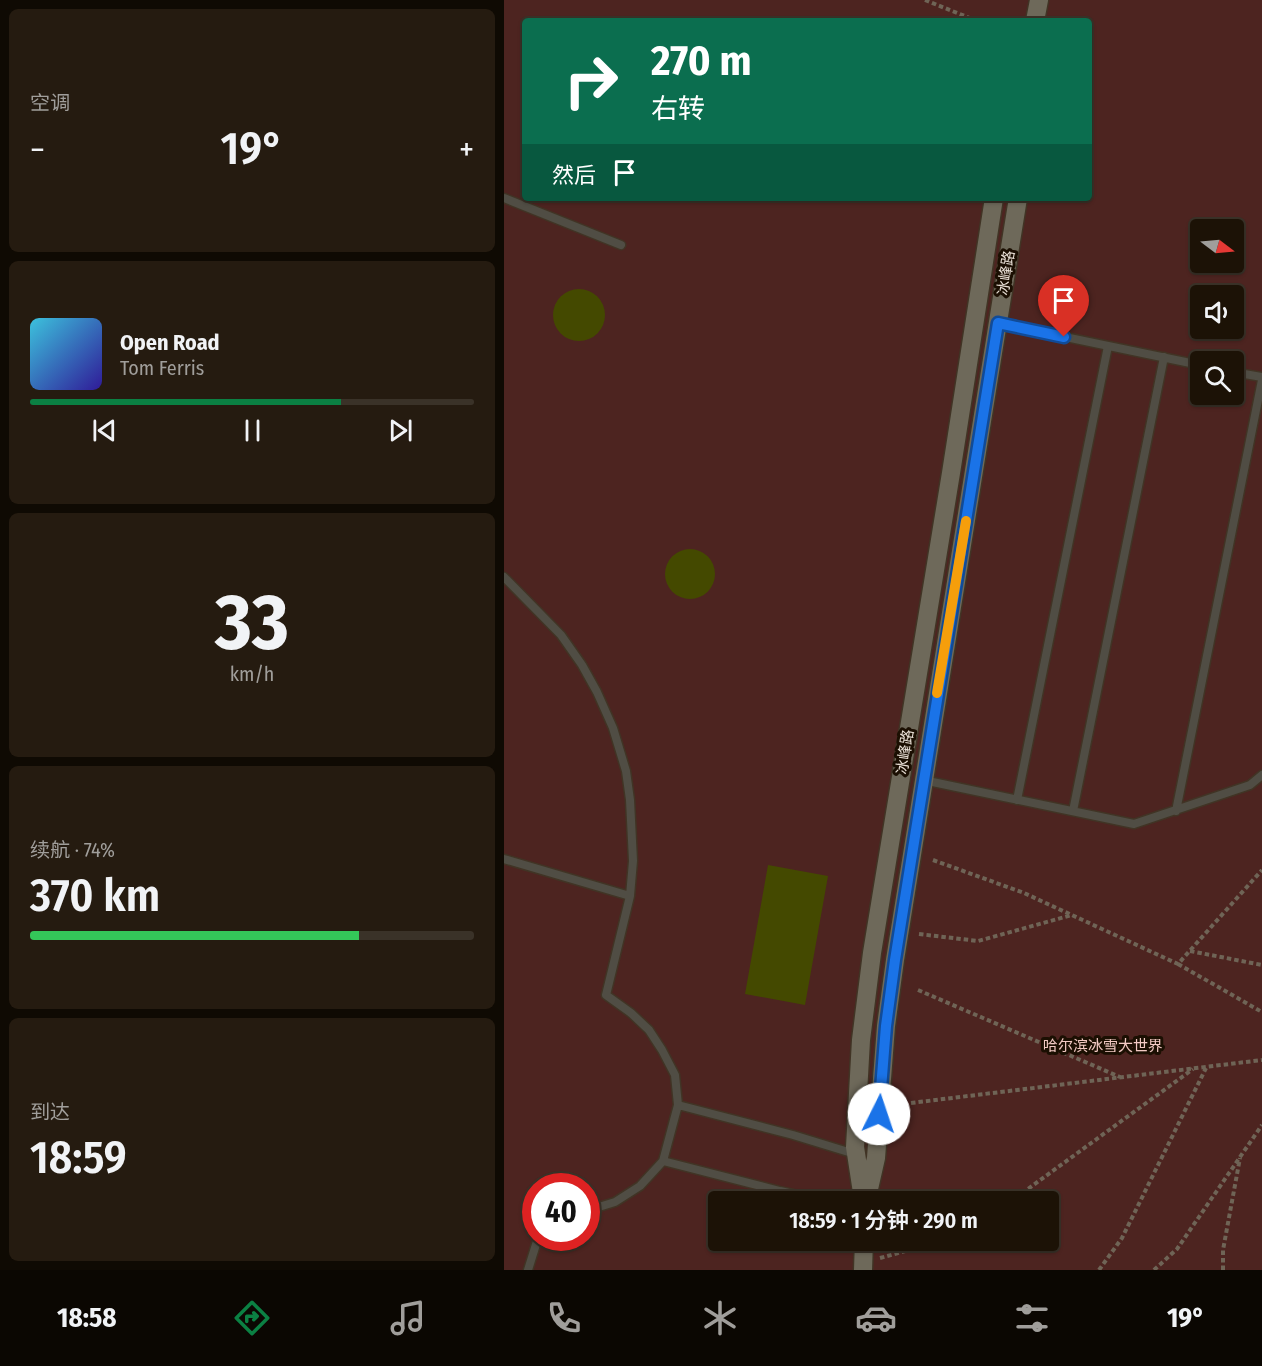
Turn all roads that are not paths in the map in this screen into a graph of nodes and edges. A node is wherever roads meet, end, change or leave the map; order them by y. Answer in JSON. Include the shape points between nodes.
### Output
{"nodes":[{"id":1,"x":1039,"y":0,"type":"edge"},
{"id":2,"x":1036,"y":18,"type":"edge"},
{"id":3,"x":504,"y":198,"type":"edge"},
{"id":4,"x":994,"y":201,"type":"edge"},
{"id":5,"x":1017,"y":201,"type":"edge"},
{"id":6,"x":621,"y":245,"type":"dead end"},
{"id":7,"x":998,"y":323,"type":"junction"},
{"id":8,"x":1108,"y":346,"type":"junction"},
{"id":9,"x":1164,"y":357,"type":"junction"},
{"id":10,"x":1190,"y":363,"type":"edge"},
{"id":11,"x":1244,"y":375,"type":"edge"},
{"id":12,"x":1262,"y":379,"type":"edge"},
{"id":13,"x":504,"y":577,"type":"edge"},
{"id":14,"x":1262,"y":775,"type":"edge"},
{"id":15,"x":923,"y":780,"type":"junction"},
{"id":16,"x":1017,"y":800,"type":"junction"},
{"id":17,"x":1176,"y":811,"type":"junction"},
{"id":18,"x":1073,"y":812,"type":"junction"},
{"id":19,"x":504,"y":859,"type":"edge"},
{"id":20,"x":630,"y":896,"type":"junction"},
{"id":21,"x":678,"y":1105,"type":"junction"},
{"id":22,"x":855,"y":1154,"type":"junction"},
{"id":23,"x":876,"y":1158,"type":"junction"},
{"id":24,"x":663,"y":1161,"type":"junction"},
{"id":25,"x":780,"y":1191,"type":"edge"},
{"id":26,"x":863,"y":1191,"type":"edge"},
{"id":27,"x":868,"y":1191,"type":"edge"},
{"id":28,"x":600,"y":1207,"type":"edge"},
{"id":29,"x":534,"y":1251,"type":"edge"},
{"id":30,"x":864,"y":1251,"type":"edge"},
{"id":31,"x":863,"y":1267,"type":"edge"},
{"id":32,"x":528,"y":1270,"type":"edge"}],
"edges":[{"from":1,"to":2,"type":"street"},
{"from":3,"to":6,"type":"lane"},
{"from":4,"to":22,"type":"street","name":"冰峰路","via":[[872,953],[861,1040]]},
{"from":5,"to":7,"type":"street","name":"冰峰路"},
{"from":7,"to":8,"type":"lane"},
{"from":7,"to":15,"type":"street","name":"冰峰路"},
{"from":8,"to":9,"type":"lane"},
{"from":8,"to":16,"type":"lane"},
{"from":9,"to":10,"type":"lane"},
{"from":9,"to":18,"type":"lane"},
{"from":11,"to":12,"type":"lane"},
{"from":12,"to":17,"type":"lane"},
{"from":13,"to":20,"type":"lane","via":[[561,635],[582,665],[613,728],[630,800]]},
{"from":14,"to":17,"type":"lane","via":[[1250,785]]},
{"from":15,"to":16,"type":"lane"},
{"from":15,"to":23,"type":"street","name":"冰峰路","via":[[886,1026]]},
{"from":16,"to":18,"type":"lane"},
{"from":17,"to":18,"type":"lane","via":[[1134,824]]},
{"from":19,"to":20,"type":"lane"},
{"from":20,"to":21,"type":"lane","via":[[606,995],[649,1030],[675,1075]]},
{"from":21,"to":22,"type":"lane"},
{"from":21,"to":24,"type":"lane"},
{"from":22,"to":23,"type":"lane"},
{"from":22,"to":26,"type":"street","name":"冰峰路"},
{"from":23,"to":27,"type":"street","name":"冰峰路"},
{"from":24,"to":25,"type":"lane"},
{"from":24,"to":28,"type":"lane","via":[[640,1186]]},
{"from":29,"to":32,"type":"lane"},
{"from":30,"to":31,"type":"street"}]}
